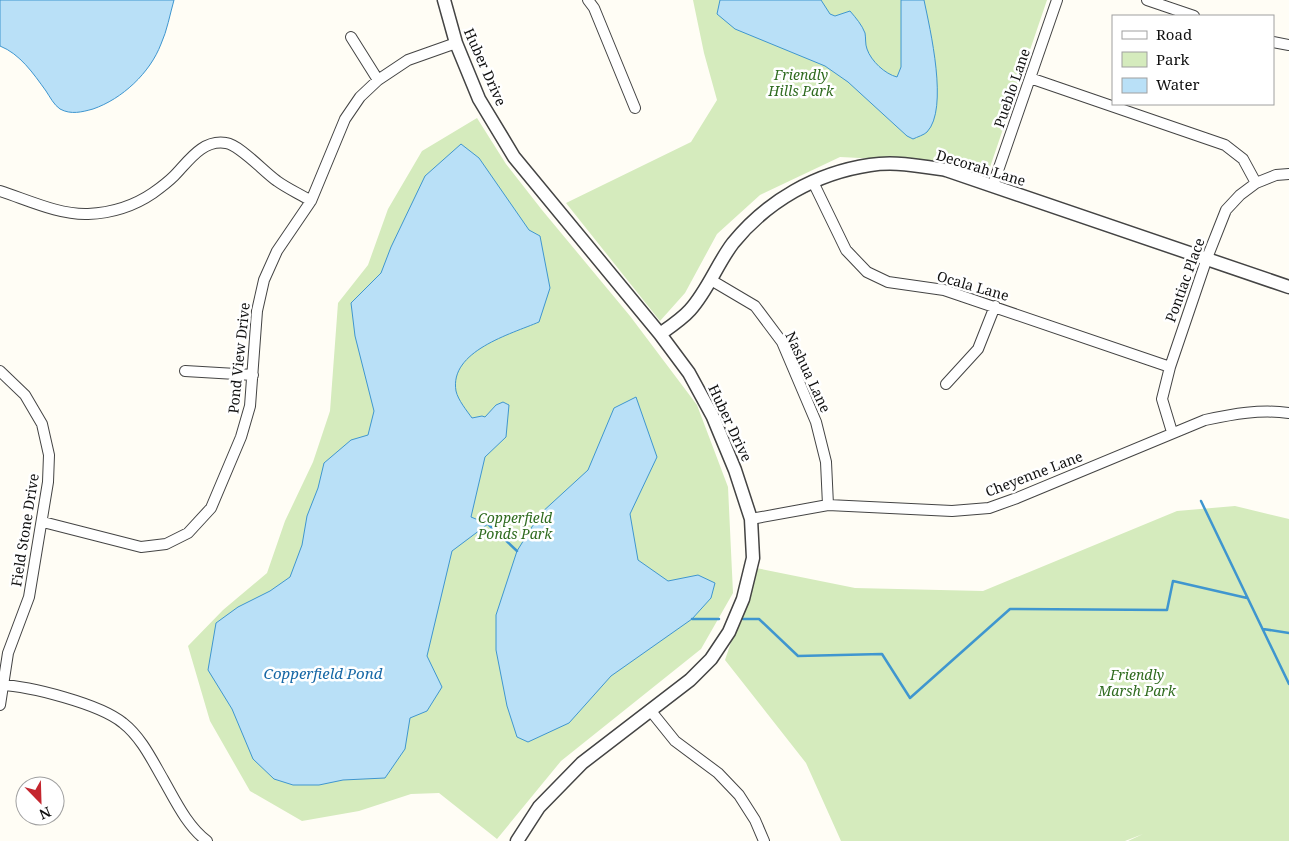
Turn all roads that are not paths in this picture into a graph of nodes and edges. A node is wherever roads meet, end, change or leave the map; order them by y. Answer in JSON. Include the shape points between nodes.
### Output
{"nodes":[{"id":1,"x":444,"y":0,"type":"edge"},
{"id":2,"x":588,"y":0,"type":"edge"},
{"id":3,"x":1057,"y":0,"type":"edge"},
{"id":4,"x":1147,"y":0,"type":"edge"},
{"id":5,"x":1191,"y":15,"type":"edge"},
{"id":6,"x":351,"y":37,"type":"dead end"},
{"id":7,"x":1274,"y":42,"type":"edge"},
{"id":8,"x":456,"y":43,"type":"junction"},
{"id":9,"x":1289,"y":45,"type":"edge"},
{"id":10,"x":1030,"y":78,"type":"junction"},
{"id":11,"x":378,"y":80,"type":"junction"},
{"id":12,"x":635,"y":108,"type":"dead end"},
{"id":13,"x":1289,"y":174,"type":"edge"},
{"id":14,"x":814,"y":182,"type":"junction"},
{"id":15,"x":1256,"y":183,"type":"junction"},
{"id":16,"x":992,"y":185,"type":"junction"},
{"id":17,"x":0,"y":191,"type":"edge"},
{"id":18,"x":310,"y":201,"type":"junction"},
{"id":19,"x":1206,"y":258,"type":"junction"},
{"id":20,"x":711,"y":280,"type":"junction"},
{"id":21,"x":1289,"y":287,"type":"edge"},
{"id":22,"x":995,"y":306,"type":"junction"},
{"id":23,"x":660,"y":334,"type":"junction"},
{"id":24,"x":1170,"y":367,"type":"junction"},
{"id":25,"x":0,"y":370,"type":"edge"},
{"id":26,"x":185,"y":372,"type":"dead end"},
{"id":27,"x":253,"y":375,"type":"junction"},
{"id":28,"x":946,"y":384,"type":"dead end"},
{"id":29,"x":1289,"y":413,"type":"edge"},
{"id":30,"x":1172,"y":432,"type":"junction"},
{"id":31,"x":828,"y":505,"type":"junction"},
{"id":32,"x":751,"y":519,"type":"junction"},
{"id":33,"x":43,"y":522,"type":"junction"},
{"id":34,"x":1,"y":685,"type":"edge"},
{"id":35,"x":0,"y":705,"type":"edge"},
{"id":36,"x":650,"y":710,"type":"junction"},
{"id":37,"x":202,"y":840,"type":"edge"},
{"id":38,"x":517,"y":841,"type":"edge"},
{"id":39,"x":764,"y":841,"type":"edge"}],
"edges":[{"from":1,"to":8,"type":"street","name":"Huber Drive"},
{"from":2,"to":12,"type":"street"},
{"from":3,"to":10,"type":"street","name":"Pueblo Lane"},
{"from":4,"to":5,"type":"street"},
{"from":6,"to":11,"type":"street"},
{"from":7,"to":9,"type":"street"},
{"from":8,"to":11,"type":"street","name":"Pond View Drive","via":[[408,60]]},
{"from":8,"to":23,"type":"street","name":"Huber Drive","via":[[479,99],[514,157]]},
{"from":10,"to":15,"type":"street","via":[[1225,145],[1243,159]]},
{"from":10,"to":16,"type":"street","name":"Pueblo Lane"},
{"from":11,"to":18,"type":"street","name":"Pond View Drive","via":[[360,97],[345,119]]},
{"from":13,"to":15,"type":"street","name":"Pontiac Place"},
{"from":14,"to":16,"type":"street","name":"Decorah Lane","via":[[870,165],[910,164],[946,170]]},
{"from":14,"to":20,"type":"street","name":"Decorah Lane","via":[[760,214],[733,243]]},
{"from":14,"to":22,"type":"street","name":"Ocala Lane","via":[[846,250],[867,272],[888,282],[944,290]]},
{"from":15,"to":19,"type":"street","name":"Pontiac Place","via":[[1226,210]]},
{"from":16,"to":19,"type":"street","name":"Decorah Lane"},
{"from":17,"to":18,"type":"street","via":[[63,212],[111,211],[134,204],[153,193],[199,150],[216,142],[228,143],[240,150],[277,181]]},
{"from":18,"to":27,"type":"street","name":"Pond View Drive","via":[[277,251],[264,280],[257,311]]},
{"from":19,"to":21,"type":"street","name":"Decorah Lane"},
{"from":19,"to":24,"type":"street","name":"Pontiac Place"},
{"from":20,"to":23,"type":"street","name":"Decorah Lane","via":[[690,310]]},
{"from":20,"to":31,"type":"street","name":"Nashua Lane","via":[[755,306],[782,342],[816,422],[826,462]]},
{"from":22,"to":24,"type":"street","name":"Ocala Lane"},
{"from":22,"to":28,"type":"street","via":[[978,349]]},
{"from":23,"to":32,"type":"street","name":"Huber Drive","via":[[689,373],[713,417]]},
{"from":24,"to":30,"type":"street","name":"Pontiac Place","via":[[1162,399]]},
{"from":25,"to":33,"type":"street","name":"Field Stone Drive","via":[[25,395],[42,424],[48,455]]},
{"from":26,"to":27,"type":"street"},
{"from":27,"to":33,"type":"street","name":"Pond View Drive","via":[[250,406],[241,437],[211,508],[188,533],[166,544],[141,547]]},
{"from":29,"to":30,"type":"street","name":"Cheyenne Lane","via":[[1236,413]]},
{"from":30,"to":31,"type":"street","name":"Cheyenne Lane","via":[[988,508],[952,511]]},
{"from":31,"to":32,"type":"street","name":"Cheyenne Lane"},
{"from":32,"to":36,"type":"street","name":"Huber Drive","via":[[753,558],[743,599],[729,632],[711,659],[690,680]]},
{"from":33,"to":34,"type":"street","name":"Field Stone Drive","via":[[29,597],[8,653]]},
{"from":34,"to":35,"type":"street","name":"Field Stone Drive"},
{"from":34,"to":37,"type":"street","via":[[47,692],[104,712],[123,723],[142,742]]},
{"from":36,"to":38,"type":"street","name":"Huber Drive","via":[[582,763],[540,807]]},
{"from":36,"to":39,"type":"street","via":[[675,741],[718,773],[739,795]]}]}
